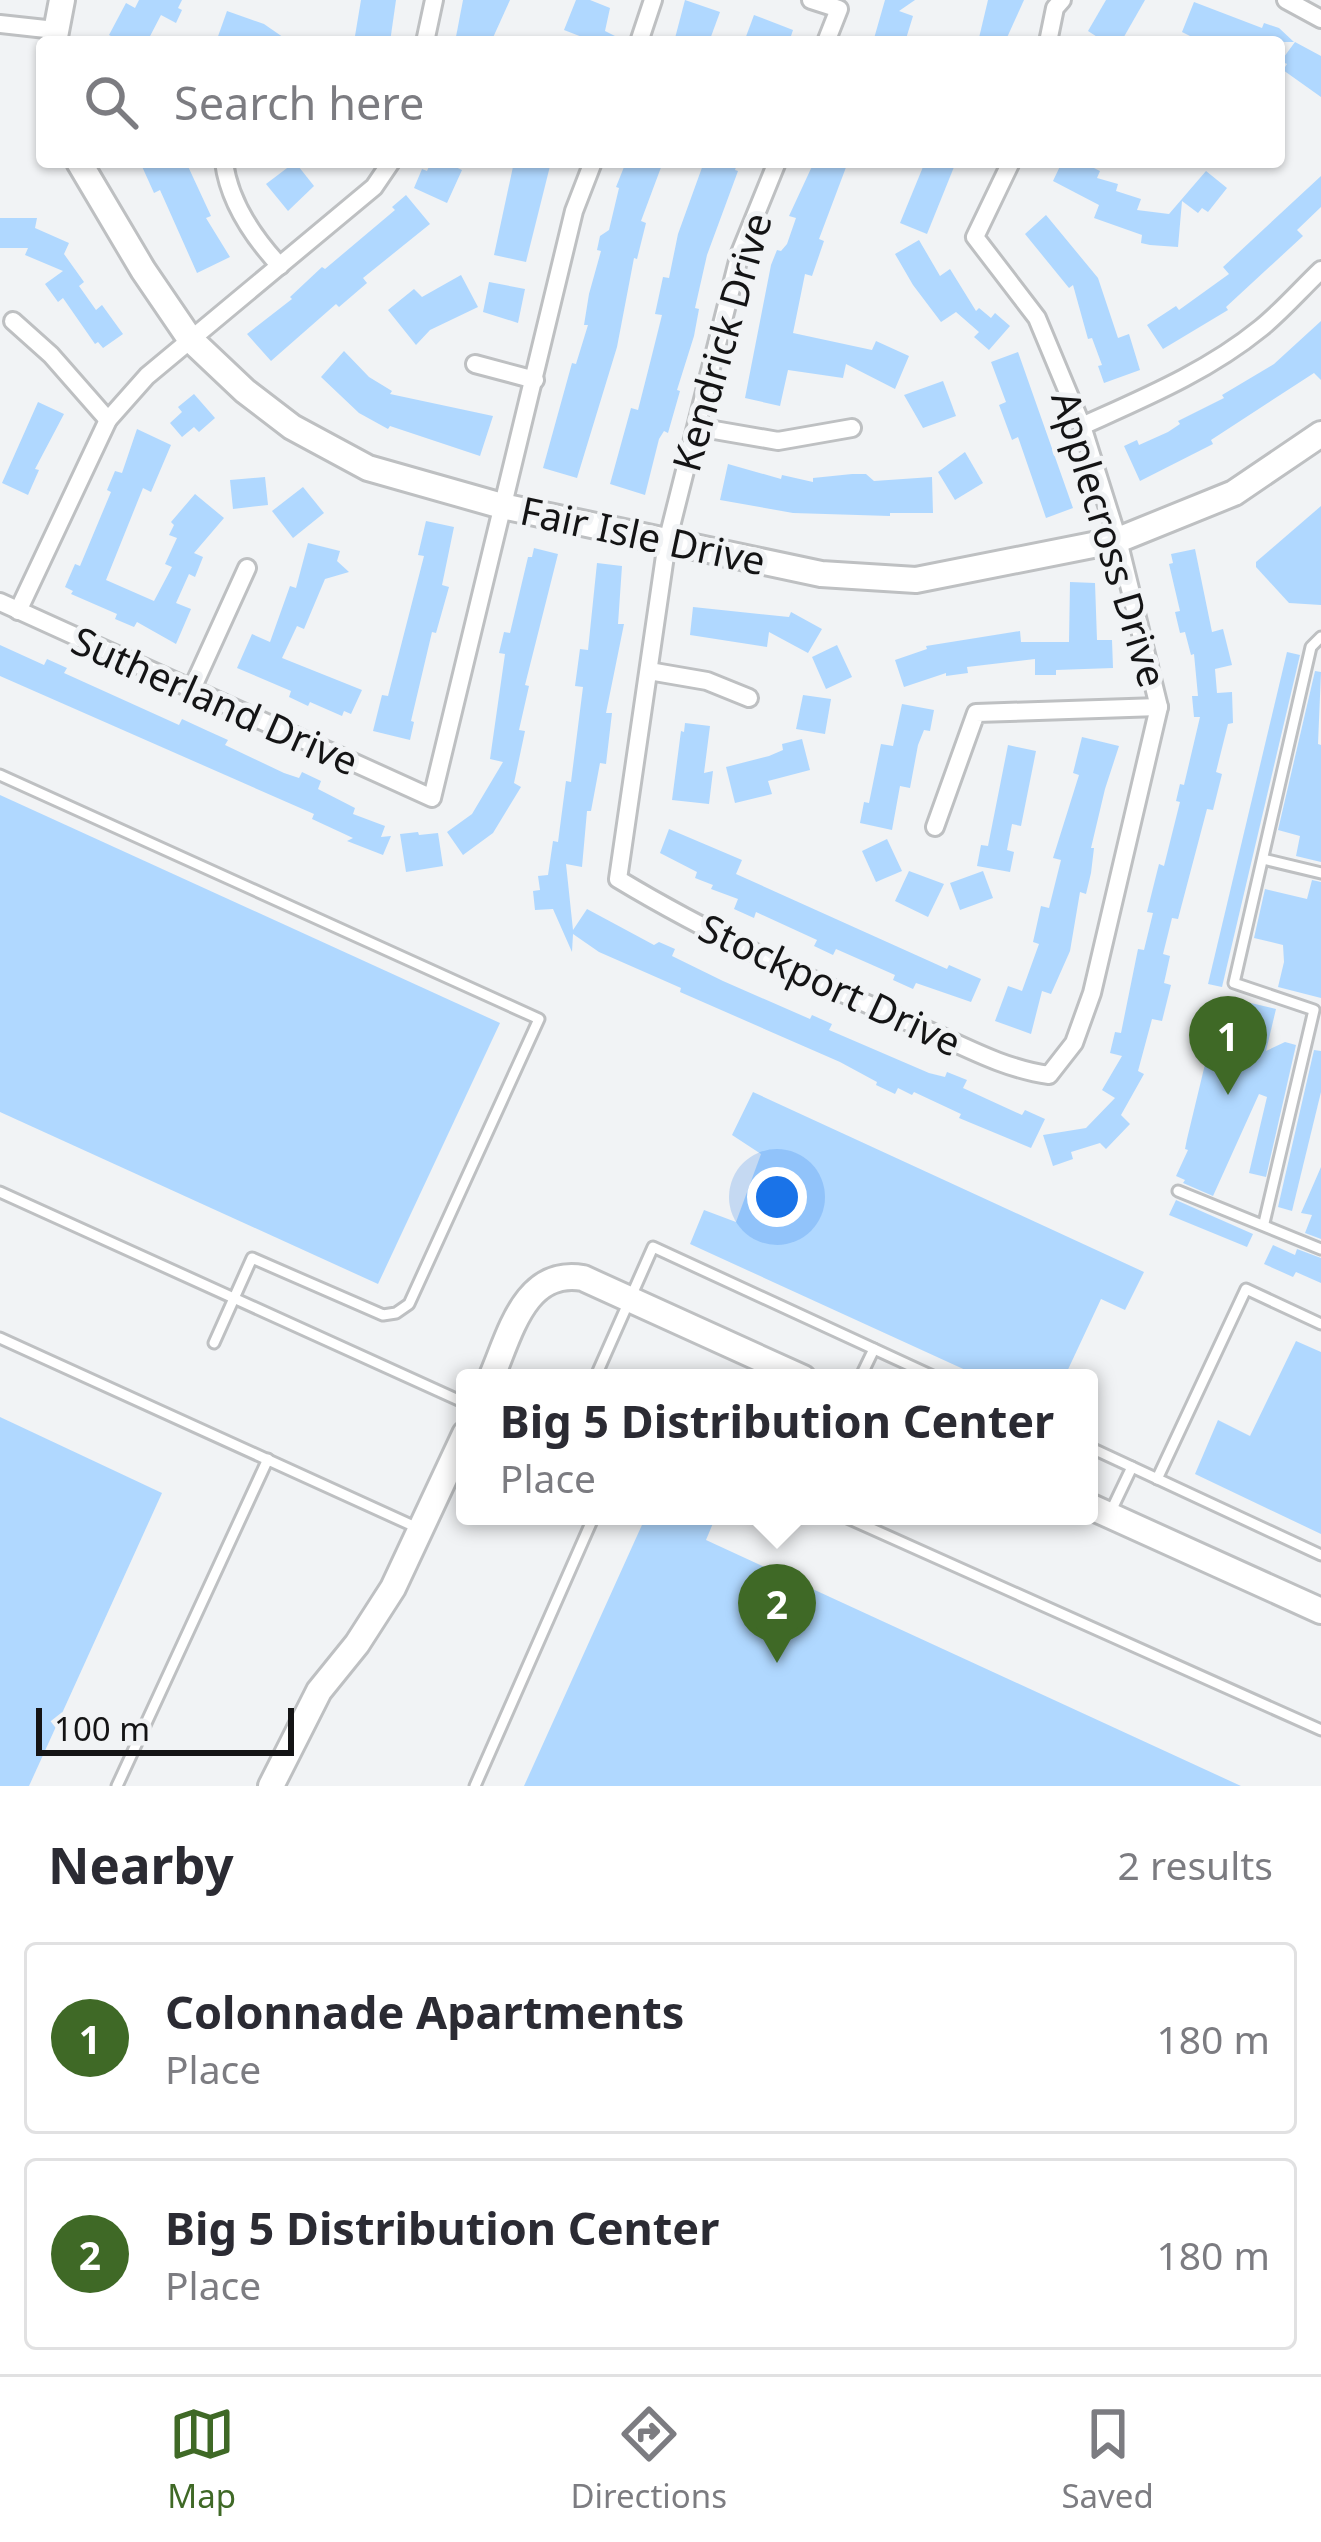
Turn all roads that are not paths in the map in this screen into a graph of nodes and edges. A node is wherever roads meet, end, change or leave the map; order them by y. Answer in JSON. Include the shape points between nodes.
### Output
{"nodes":[{"id":1,"x":62,"y":0,"type":"edge"},
{"id":2,"x":434,"y":0,"type":"edge"},
{"id":3,"x":653,"y":0,"type":"edge"},
{"id":4,"x":811,"y":0,"type":"edge"},
{"id":5,"x":1062,"y":0,"type":"edge"},
{"id":6,"x":1286,"y":0,"type":"edge"},
{"id":7,"x":1321,"y":20,"type":"edge"},
{"id":8,"x":0,"y":24,"type":"edge"},
{"id":9,"x":54,"y":36,"type":"edge"},
{"id":10,"x":425,"y":36,"type":"edge"},
{"id":11,"x":641,"y":36,"type":"edge"},
{"id":12,"x":828,"y":36,"type":"edge"},
{"id":13,"x":1049,"y":36,"type":"edge"},
{"id":14,"x":83,"y":168,"type":"edge"},
{"id":15,"x":225,"y":168,"type":"edge"},
{"id":16,"x":387,"y":168,"type":"edge"},
{"id":17,"x":591,"y":168,"type":"edge"},
{"id":18,"x":775,"y":168,"type":"edge"},
{"id":19,"x":1008,"y":168,"type":"edge"},
{"id":20,"x":280,"y":266,"type":"junction"},
{"id":21,"x":1321,"y":270,"type":"edge"},
{"id":22,"x":13,"y":321,"type":"dead end"},
{"id":23,"x":190,"y":339,"type":"junction"},
{"id":24,"x":475,"y":364,"type":"dead end"},
{"id":25,"x":535,"y":380,"type":"junction"},
{"id":26,"x":108,"y":420,"type":"junction"},
{"id":27,"x":1082,"y":426,"type":"junction"},
{"id":28,"x":697,"y":428,"type":"junction"},
{"id":29,"x":852,"y":428,"type":"dead end"},
{"id":30,"x":1317,"y":443,"type":"edge"},
{"id":31,"x":502,"y":506,"type":"junction"},
{"id":32,"x":1118,"y":540,"type":"junction"},
{"id":33,"x":667,"y":542,"type":"junction"},
{"id":34,"x":247,"y":568,"type":"dead end"},
{"id":35,"x":0,"y":602,"type":"edge"},
{"id":36,"x":17,"y":611,"type":"junction"},
{"id":37,"x":1321,"y":637,"type":"edge"},
{"id":38,"x":649,"y":671,"type":"junction"},
{"id":39,"x":191,"y":691,"type":"junction"},
{"id":40,"x":749,"y":698,"type":"dead end"},
{"id":41,"x":1159,"y":707,"type":"junction"},
{"id":42,"x":0,"y":775,"type":"edge"},
{"id":43,"x":935,"y":827,"type":"dead end"},
{"id":44,"x":1263,"y":859,"type":"junction"},
{"id":45,"x":1321,"y":873,"type":"edge"},
{"id":46,"x":618,"y":879,"type":"joint"},
{"id":47,"x":1049,"y":1075,"type":"joint"},
{"id":48,"x":1178,"y":1191,"type":"dead end"},
{"id":49,"x":0,"y":1192,"type":"edge"},
{"id":50,"x":1264,"y":1223,"type":"junction"},
{"id":51,"x":1321,"y":1249,"type":"edge"},
{"id":52,"x":234,"y":1297,"type":"junction"},
{"id":53,"x":630,"y":1300,"type":"junction"},
{"id":54,"x":1321,"y":1324,"type":"edge"},
{"id":55,"x":0,"y":1338,"type":"edge"},
{"id":56,"x":214,"y":1343,"type":"dead end"},
{"id":57,"x":874,"y":1349,"type":"junction"},
{"id":58,"x":495,"y":1369,"type":"edge"},
{"id":59,"x":599,"y":1369,"type":"edge"},
{"id":60,"x":783,"y":1369,"type":"edge"},
{"id":61,"x":864,"y":1369,"type":"edge"},
{"id":62,"x":918,"y":1369,"type":"edge"},
{"id":63,"x":456,"y":1398,"type":"edge"},
{"id":64,"x":1098,"y":1451,"type":"edge"},
{"id":65,"x":456,"y":1453,"type":"edge"},
{"id":66,"x":268,"y":1459,"type":"junction"},
{"id":67,"x":1132,"y":1467,"type":"junction"},
{"id":68,"x":1157,"y":1479,"type":"junction"},
{"id":69,"x":1099,"y":1511,"type":"edge"},
{"id":70,"x":590,"y":1525,"type":"edge"},
{"id":71,"x":863,"y":1525,"type":"edge"},
{"id":72,"x":421,"y":1529,"type":"junction"},
{"id":73,"x":1321,"y":1555,"type":"edge"},
{"id":74,"x":1321,"y":1611,"type":"edge"},
{"id":75,"x":1321,"y":1730,"type":"edge"},
{"id":76,"x":117,"y":1786,"type":"edge"},
{"id":77,"x":271,"y":1786,"type":"edge"},
{"id":78,"x":476,"y":1786,"type":"edge"}],
"edges":[{"from":1,"to":9,"type":"street"},
{"from":2,"to":10,"type":"street"},
{"from":3,"to":11,"type":"street"},
{"from":4,"to":12,"type":"street","via":[[839,9]]},
{"from":5,"to":13,"type":"street"},
{"from":6,"to":7,"type":"street"},
{"from":8,"to":9,"type":"street"},
{"from":14,"to":23,"type":"street","name":"Fair Isle Drive"},
{"from":15,"to":20,"type":"street","via":[[245,218]]},
{"from":16,"to":20,"type":"street"},
{"from":17,"to":25,"type":"street"},
{"from":18,"to":28,"type":"street","name":"Kendrick Drive","via":[[740,253]]},
{"from":19,"to":27,"type":"street","name":"Applecross Drive","via":[[975,237],[1037,318]]},
{"from":20,"to":23,"type":"street"},
{"from":21,"to":27,"type":"street","via":[[1219,358]]},
{"from":22,"to":26,"type":"street"},
{"from":23,"to":26,"type":"street"},
{"from":23,"to":31,"type":"street","name":"Fair Isle Drive","via":[[245,391],[323,446],[415,484]]},
{"from":24,"to":25,"type":"street"},
{"from":25,"to":31,"type":"street"},
{"from":26,"to":36,"type":"street"},
{"from":27,"to":32,"type":"street","name":"Applecross Drive"},
{"from":28,"to":29,"type":"street","via":[[778,441]]},
{"from":28,"to":33,"type":"street","name":"Kendrick Drive"},
{"from":30,"to":32,"type":"street","name":"Fair Isle Drive","via":[[1234,493]]},
{"from":31,"to":33,"type":"street","name":"Fair Isle Drive"},
{"from":31,"to":39,"type":"street","name":"Sutherland Drive","via":[[431,797]]},
{"from":32,"to":33,"type":"street","name":"Fair Isle Drive","via":[[916,580],[821,574]]},
{"from":32,"to":41,"type":"street","name":"Applecross Drive"},
{"from":33,"to":38,"type":"street","name":"Kendrick Drive"},
{"from":34,"to":39,"type":"street"},
{"from":35,"to":36,"type":"street","name":"Sutherland Drive"},
{"from":36,"to":39,"type":"street","name":"Sutherland Drive"},
{"from":37,"to":44,"type":"lane","via":[[1311,646]]},
{"from":38,"to":40,"type":"street"},
{"from":38,"to":46,"type":"street","name":"Kendrick Drive"},
{"from":41,"to":43,"type":"street","via":[[976,713]]},
{"from":41,"to":47,"type":"street","name":"Applecross Drive","via":[[1092,993],[1074,1043]]},
{"from":42,"to":52,"type":"lane","via":[[539,1019],[409,1304],[382,1315],[252,1258]]},
{"from":44,"to":45,"type":"lane"},
{"from":44,"to":50,"type":"lane","via":[[1234,983],[1315,1010]]},
{"from":46,"to":47,"type":"street","name":"Stockport Drive","via":[[820,984]]},
{"from":48,"to":50,"type":"lane"},
{"from":49,"to":52,"type":"lane"},
{"from":50,"to":51,"type":"lane"},
{"from":52,"to":56,"type":"lane"},
{"from":52,"to":63,"type":"lane"},
{"from":53,"to":57,"type":"lane","via":[[653,1247]]},
{"from":53,"to":58,"type":"street","via":[[569,1276],[550,1279],[526,1299]]},
{"from":53,"to":59,"type":"lane"},
{"from":53,"to":60,"type":"street"},
{"from":54,"to":68,"type":"lane","via":[[1246,1289]]},
{"from":55,"to":66,"type":"lane"},
{"from":57,"to":61,"type":"lane"},
{"from":57,"to":62,"type":"lane"},
{"from":64,"to":67,"type":"lane"},
{"from":65,"to":72,"type":"street"},
{"from":66,"to":72,"type":"lane"},
{"from":66,"to":76,"type":"lane"},
{"from":67,"to":68,"type":"lane"},
{"from":67,"to":69,"type":"lane"},
{"from":68,"to":73,"type":"lane"},
{"from":69,"to":74,"type":"street"},
{"from":70,"to":78,"type":"lane"},
{"from":71,"to":75,"type":"lane"},
{"from":72,"to":77,"type":"street","via":[[383,1603],[305,1713]]}]}
